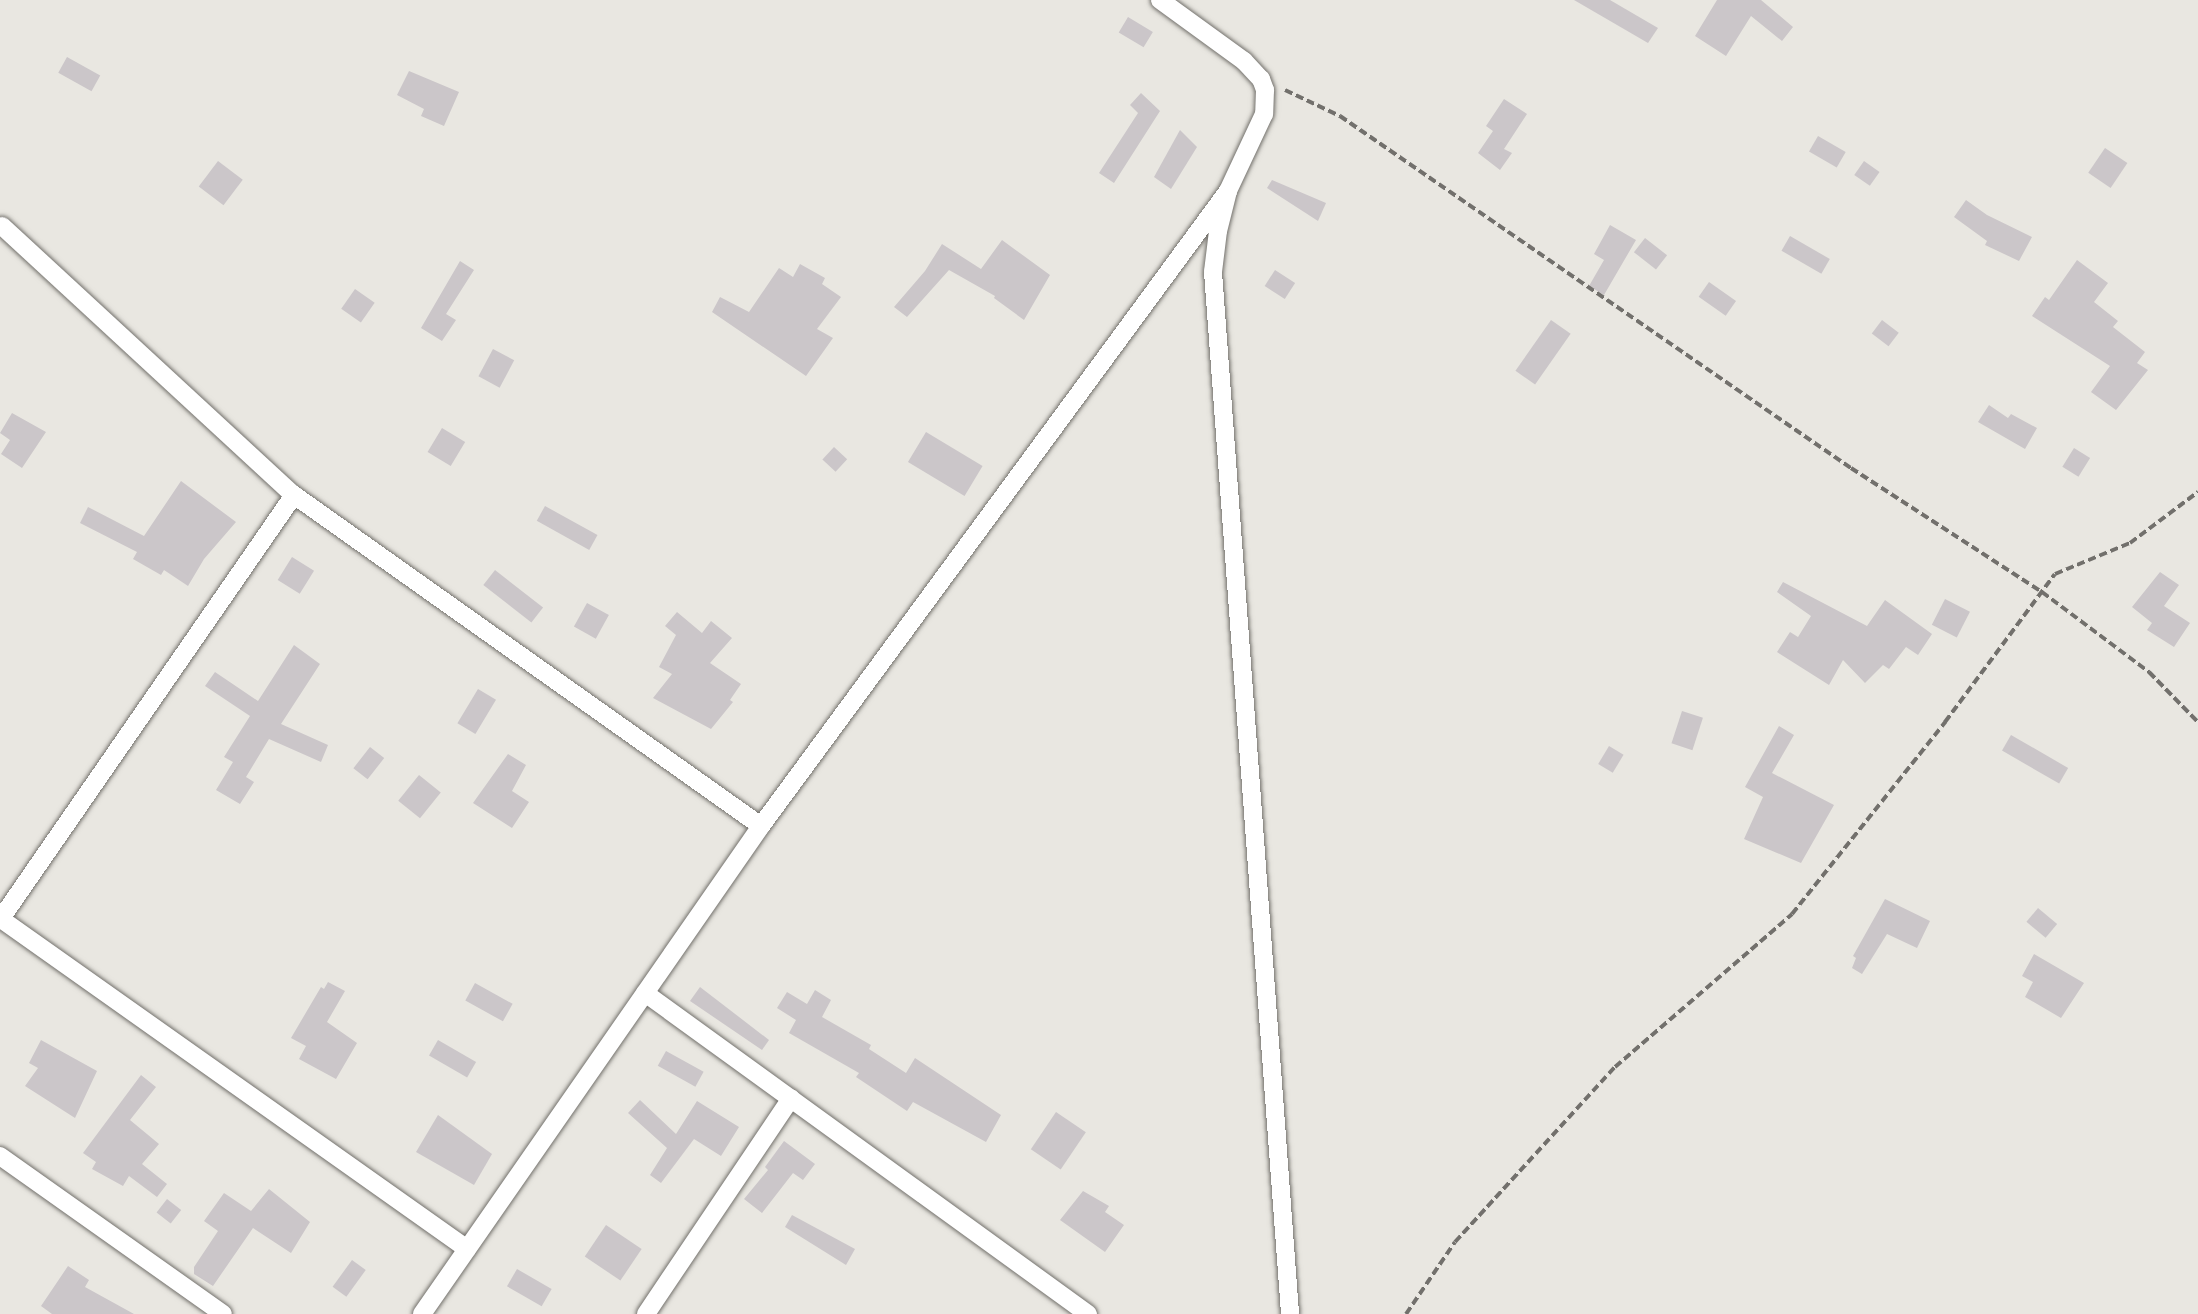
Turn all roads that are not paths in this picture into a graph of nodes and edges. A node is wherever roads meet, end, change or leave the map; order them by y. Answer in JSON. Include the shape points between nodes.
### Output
{"nodes":[{"id":1,"x":1160,"y":0,"type":"edge"},
{"id":2,"x":1228,"y":191,"type":"junction"},
{"id":3,"x":2,"y":226,"type":"edge"},
{"id":4,"x":294,"y":495,"type":"junction"},
{"id":5,"x":761,"y":826,"type":"junction"},
{"id":6,"x":0,"y":919,"type":"edge"},
{"id":7,"x":645,"y":993,"type":"junction"},
{"id":8,"x":791,"y":1098,"type":"junction"},
{"id":9,"x":0,"y":1156,"type":"edge"},
{"id":10,"x":467,"y":1249,"type":"junction"},
{"id":11,"x":223,"y":1314,"type":"edge"},
{"id":12,"x":422,"y":1314,"type":"edge"},
{"id":13,"x":646,"y":1314,"type":"edge"},
{"id":14,"x":1088,"y":1314,"type":"edge"},
{"id":15,"x":1290,"y":1314,"type":"edge"}],
"edges":[{"from":1,"to":2,"type":"street","via":[[1261,79],[1264,114]]},
{"from":2,"to":5,"type":"street"},
{"from":2,"to":15,"type":"street","via":[[1213,272]]},
{"from":3,"to":4,"type":"street"},
{"from":4,"to":5,"type":"street"},
{"from":4,"to":6,"type":"street"},
{"from":5,"to":7,"type":"street"},
{"from":6,"to":10,"type":"street"},
{"from":7,"to":8,"type":"street"},
{"from":7,"to":10,"type":"street"},
{"from":8,"to":13,"type":"street"},
{"from":8,"to":14,"type":"street"},
{"from":9,"to":11,"type":"street"},
{"from":10,"to":12,"type":"street"}]}
